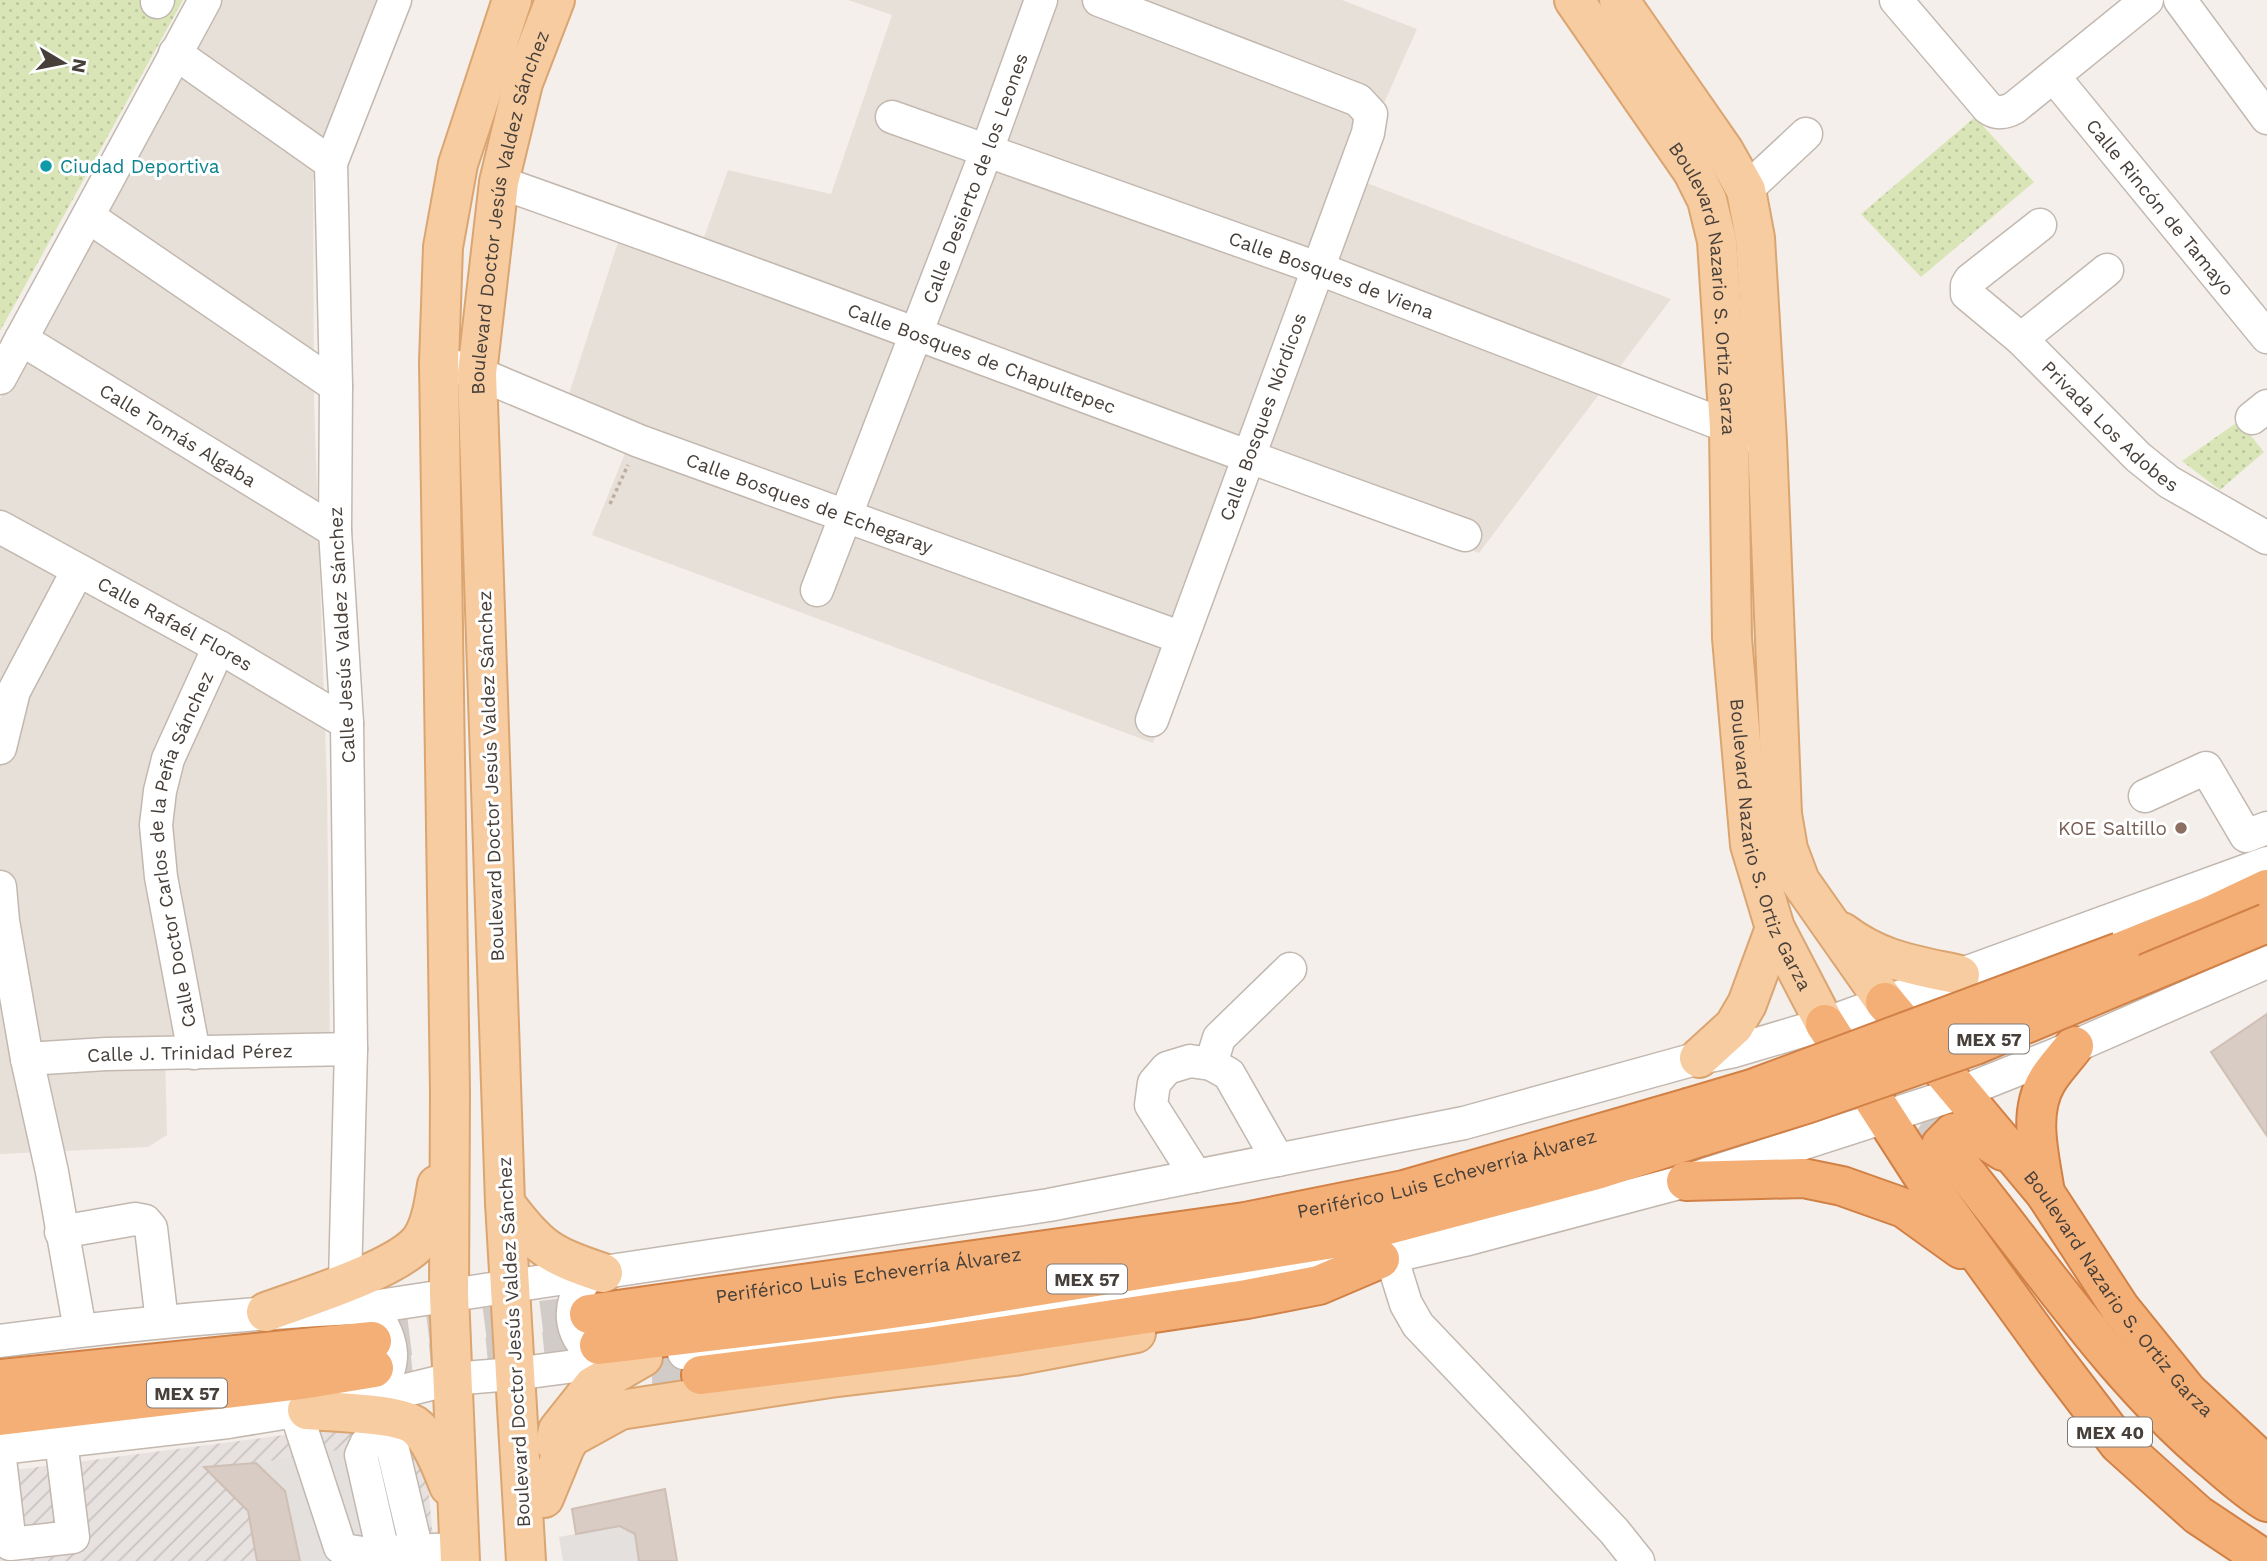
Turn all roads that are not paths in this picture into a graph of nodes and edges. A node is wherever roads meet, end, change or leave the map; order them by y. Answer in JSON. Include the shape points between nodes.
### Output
{"nodes":[{"id":1,"x":205,"y":0,"type":"edge"},
{"id":2,"x":395,"y":0,"type":"edge"},
{"id":3,"x":512,"y":0,"type":"edge"},
{"id":4,"x":555,"y":0,"type":"edge"},
{"id":5,"x":1041,"y":0,"type":"edge"},
{"id":6,"x":1099,"y":0,"type":"edge"},
{"id":7,"x":1574,"y":0,"type":"edge"},
{"id":8,"x":1619,"y":0,"type":"edge"},
{"id":9,"x":2147,"y":0,"type":"edge"},
{"id":10,"x":2180,"y":0,"type":"edge"},
{"id":11,"x":1910,"y":5,"type":"edge"},
{"id":12,"x":175,"y":53,"type":"junction"},
{"id":13,"x":2054,"y":77,"type":"junction"},
{"id":14,"x":892,"y":117,"type":"dead end"},
{"id":15,"x":2267,"y":118,"type":"edge"},
{"id":16,"x":1806,"y":134,"type":"dead end"},
{"id":17,"x":987,"y":150,"type":"junction"},
{"id":18,"x":331,"y":163,"type":"junction"},
{"id":19,"x":499,"y":182,"type":"junction"},
{"id":20,"x":1746,"y":190,"type":"junction"},
{"id":21,"x":89,"y":217,"type":"junction"},
{"id":22,"x":2040,"y":225,"type":"dead end"},
{"id":23,"x":1317,"y":268,"type":"junction"},
{"id":24,"x":2107,"y":270,"type":"dead end"},
{"id":25,"x":917,"y":333,"type":"junction"},
{"id":26,"x":2267,"y":337,"type":"edge"},
{"id":27,"x":21,"y":339,"type":"junction"},
{"id":28,"x":2021,"y":339,"type":"junction"},
{"id":29,"x":439,"y":362,"type":"junction"},
{"id":30,"x":477,"y":373,"type":"junction"},
{"id":31,"x":0,"y":378,"type":"edge"},
{"id":32,"x":337,"y":386,"type":"junction"},
{"id":33,"x":1729,"y":428,"type":"junction"},
{"id":34,"x":1767,"y":441,"type":"junction"},
{"id":35,"x":1248,"y":458,"type":"junction"},
{"id":36,"x":844,"y":516,"type":"junction"},
{"id":37,"x":0,"y":527,"type":"edge"},
{"id":38,"x":335,"y":531,"type":"junction"},
{"id":39,"x":1465,"y":535,"type":"dead end"},
{"id":40,"x":2267,"y":538,"type":"edge"},
{"id":41,"x":78,"y":569,"type":"junction"},
{"id":42,"x":817,"y":590,"type":"dead end"},
{"id":43,"x":1182,"y":638,"type":"junction"},
{"id":44,"x":219,"y":647,"type":"junction"},
{"id":45,"x":1152,"y":720,"type":"dead end"},
{"id":46,"x":347,"y":723,"type":"junction"},
{"id":47,"x":0,"y":748,"type":"edge"},
{"id":48,"x":2145,"y":796,"type":"dead end"},
{"id":49,"x":2267,"y":828,"type":"edge"},
{"id":50,"x":2267,"y":863,"type":"edge"},
{"id":51,"x":0,"y":887,"type":"edge"},
{"id":52,"x":2267,"y":890,"type":"edge"},
{"id":53,"x":1827,"y":919,"type":"junction"},
{"id":54,"x":2,"y":921,"type":"edge"},
{"id":55,"x":2267,"y":923,"type":"edge"},
{"id":56,"x":1775,"y":928,"type":"junction"},
{"id":57,"x":2016,"y":954,"type":"junction"},
{"id":58,"x":2267,"y":962,"type":"edge"},
{"id":59,"x":1290,"y":969,"type":"dead end"},
{"id":60,"x":1960,"y":975,"type":"junction"},
{"id":61,"x":1885,"y":1002,"type":"junction"},
{"id":62,"x":1825,"y":1024,"type":"junction"},
{"id":63,"x":351,"y":1049,"type":"junction"},
{"id":64,"x":2066,"y":1050,"type":"junction"},
{"id":65,"x":194,"y":1053,"type":"junction"},
{"id":66,"x":27,"y":1059,"type":"junction"},
{"id":67,"x":1211,"y":1064,"type":"junction"},
{"id":68,"x":1721,"y":1065,"type":"junction"},
{"id":69,"x":450,"y":1093,"type":"junction"},
{"id":70,"x":1959,"y":1093,"type":"junction"},
{"id":71,"x":1885,"y":1119,"type":"junction"},
{"id":72,"x":1696,"y":1122,"type":"junction"},
{"id":73,"x":1767,"y":1156,"type":"junction"},
{"id":74,"x":1278,"y":1160,"type":"junction"},
{"id":75,"x":2016,"y":1161,"type":"junction"},
{"id":76,"x":1196,"y":1176,"type":"junction"},
{"id":77,"x":1947,"y":1179,"type":"junction"},
{"id":78,"x":1686,"y":1181,"type":"junction"},
{"id":79,"x":2045,"y":1194,"type":"junction"},
{"id":80,"x":505,"y":1203,"type":"junction"},
{"id":81,"x":61,"y":1232,"type":"junction"},
{"id":82,"x":1339,"y":1238,"type":"junction"},
{"id":83,"x":1385,"y":1257,"type":"junction"},
{"id":84,"x":915,"y":1268,"type":"junction"},
{"id":85,"x":1989,"y":1268,"type":"junction"},
{"id":86,"x":596,"y":1274,"type":"junction"},
{"id":87,"x":345,"y":1282,"type":"junction"},
{"id":88,"x":509,"y":1285,"type":"junction"},
{"id":89,"x":1307,"y":1288,"type":"junction"},
{"id":90,"x":449,"y":1294,"type":"junction"},
{"id":91,"x":1100,"y":1298,"type":"junction"},
{"id":92,"x":266,"y":1312,"type":"junction"},
{"id":93,"x":162,"y":1322,"type":"junction"},
{"id":94,"x":80,"y":1330,"type":"junction"},
{"id":95,"x":597,"y":1340,"type":"junction"},
{"id":96,"x":0,"y":1341,"type":"edge"},
{"id":97,"x":643,"y":1357,"type":"junction"},
{"id":98,"x":373,"y":1359,"type":"junction"},
{"id":99,"x":514,"y":1374,"type":"junction"},
{"id":100,"x":701,"y":1375,"type":"tunnel mouth"},
{"id":101,"x":0,"y":1379,"type":"edge"},
{"id":102,"x":451,"y":1379,"type":"junction"},
{"id":103,"x":301,"y":1401,"type":"junction"},
{"id":104,"x":0,"y":1416,"type":"edge"},
{"id":105,"x":61,"y":1441,"type":"junction"},
{"id":106,"x":0,"y":1448,"type":"edge"},
{"id":107,"x":0,"y":1459,"type":"edge"},
{"id":108,"x":2267,"y":1466,"type":"edge"},
{"id":109,"x":544,"y":1498,"type":"junction"},
{"id":110,"x":456,"y":1502,"type":"junction"},
{"id":111,"x":2267,"y":1502,"type":"edge"},
{"id":112,"x":417,"y":1551,"type":"junction"},
{"id":113,"x":383,"y":1552,"type":"junction"},
{"id":114,"x":459,"y":1555,"type":"edge"},
{"id":115,"x":527,"y":1561,"type":"edge"},
{"id":116,"x":536,"y":1561,"type":"edge"},
{"id":117,"x":1638,"y":1561,"type":"edge"},
{"id":118,"x":2267,"y":1561,"type":"edge"}],
"edges":[{"from":1,"to":12,"type":"street"},
{"from":2,"to":18,"type":"street","name":"Calle Jesús Valdez Sánchez"},
{"from":3,"to":29,"type":"main road","via":[[458,164],[443,247]]},
{"from":4,"to":19,"type":"main road","name":"Boulevard Doctor Jesús Valdez Sánchez","via":[[523,83]]},
{"from":5,"to":17,"type":"street","name":"Calle Desierto de los Leones"},
{"from":6,"to":23,"type":"street","name":"Calle Bosques Nórdicos","via":[[1358,100],[1371,114]]},
{"from":7,"to":33,"type":"main road","name":"Boulevard Nazario S. Ortiz Garza","via":[[1693,172],[1707,200],[1717,240]]},
{"from":8,"to":20,"type":"main road","name":"Boulevard Nazario S. Ortiz Garza"},
{"from":9,"to":13,"type":"street"},
{"from":10,"to":15,"type":"street"},
{"from":11,"to":13,"type":"street","via":[[1993,112],[2008,112]]},
{"from":12,"to":18,"type":"street"},
{"from":12,"to":21,"type":"street"},
{"from":13,"to":26,"type":"street","name":"Calle Rincón de Tamayo"},
{"from":14,"to":17,"type":"street","name":"Calle Bosques de Viena"},
{"from":16,"to":20,"type":"street"},
{"from":17,"to":23,"type":"street","name":"Calle Bosques de Viena"},
{"from":17,"to":25,"type":"street","name":"Calle Desierto de los Leones"},
{"from":18,"to":32,"type":"street","name":"Calle Jesús Valdez Sánchez"},
{"from":19,"to":25,"type":"street","name":"Calle Bosques de Chapultepec"},
{"from":19,"to":30,"type":"main road","name":"Boulevard Doctor Jesús Valdez Sánchez"},
{"from":20,"to":34,"type":"main road","name":"Boulevard Nazario S. Ortiz Garza","via":[[1755,238]]},
{"from":21,"to":27,"type":"street"},
{"from":21,"to":32,"type":"street"},
{"from":22,"to":28,"type":"street","name":"Privada Los Adobes","via":[[1967,285],[1967,294]]},
{"from":23,"to":33,"type":"street","name":"Calle Bosques de Viena"},
{"from":23,"to":35,"type":"street","name":"Calle Bosques Nórdicos"},
{"from":24,"to":28,"type":"street"},
{"from":25,"to":35,"type":"street","name":"Calle Bosques de Chapultepec"},
{"from":25,"to":36,"type":"street","name":"Calle Desierto de los Leones"},
{"from":27,"to":31,"type":"street"},
{"from":27,"to":38,"type":"street","name":"Calle Tomás Algaba"},
{"from":28,"to":40,"type":"street","name":"Privada Los Adobes","via":[[2138,457],[2169,482]]},
{"from":29,"to":30,"type":"street","name":"Calle Bosques de Echegaray"},
{"from":29,"to":69,"type":"main road"},
{"from":30,"to":36,"type":"street","name":"Calle Bosques de Echegaray","via":[[639,441]]},
{"from":30,"to":80,"type":"main road","name":"Boulevard Doctor Jesús Valdez Sánchez"},
{"from":32,"to":38,"type":"street","name":"Calle Jesús Valdez Sánchez"},
{"from":33,"to":34,"type":"street","name":"Calle Bosques de Viena"},
{"from":33,"to":56,"type":"main road","name":"Boulevard Nazario S. Ortiz Garza","via":[[1732,638],[1751,845]]},
{"from":34,"to":53,"type":"main road","name":"Boulevard Nazario S. Ortiz Garza","via":[[1782,814],[1800,881]]},
{"from":35,"to":39,"type":"street","name":"Calle Bosques de Chapultepec"},
{"from":35,"to":43,"type":"street","name":"Calle Bosques Nórdicos"},
{"from":36,"to":42,"type":"street","name":"Calle Desierto de los Leones"},
{"from":36,"to":43,"type":"street","name":"Calle Bosques de Echegaray"},
{"from":37,"to":41,"type":"street","name":"Calle Rafaél Flores"},
{"from":38,"to":46,"type":"street","name":"Calle Jesús Valdez Sánchez"},
{"from":41,"to":44,"type":"street","name":"Calle Rafaél Flores"},
{"from":41,"to":47,"type":"street","via":[[14,691]]},
{"from":43,"to":45,"type":"street","name":"Calle Bosques Nórdicos"},
{"from":44,"to":46,"type":"street","name":"Calle Rafaél Flores"},
{"from":44,"to":65,"type":"street","name":"Calle Doctor Carlos de la Peña Sánchez","via":[[168,759],[156,825],[161,877]]},
{"from":46,"to":63,"type":"street","name":"Calle Jesús Valdez Sánchez"},
{"from":48,"to":49,"type":"street","via":[[2206,768],[2246,836]]},
{"from":50,"to":57,"type":"street"},
{"from":51,"to":54,"type":"street"},
{"from":52,"to":72,"type":"highway","name":"Periférico Luis Echeverría Álvarez","number":"MEX 57","bridge":true,"via":[[2120,952],[1752,1089]]},
{"from":53,"to":60,"type":"main road","via":[[1863,948],[1888,959]]},
{"from":53,"to":61,"type":"main road","name":"Boulevard Nazario S. Ortiz Garza"},
{"from":54,"to":66,"type":"street"},
{"from":55,"to":72,"type":"highway","name":"Periférico Luis Echeverría Álvarez","number":"MEX 57","bridge":true,"via":[[1975,1045],[1809,1103]]},
{"from":56,"to":62,"type":"main road","name":"Boulevard Nazario S. Ortiz Garza"},
{"from":56,"to":68,"type":"main road"},
{"from":57,"to":60,"type":"street"},
{"from":57,"to":64,"type":"street","via":[[1999,990],[2001,1007],[2021,1041],[2033,1048]]},
{"from":58,"to":64,"type":"street"},
{"from":59,"to":67,"type":"street","via":[[1219,1038]]},
{"from":60,"to":61,"type":"street"},
{"from":61,"to":62,"type":"street"},
{"from":61,"to":70,"type":"highway","name":"Boulevard Nazario S. Ortiz Garza"},
{"from":62,"to":68,"type":"street"},
{"from":62,"to":71,"type":"highway","name":"Boulevard Nazario S. Ortiz Garza","number":"MEX 40"},
{"from":63,"to":65,"type":"street","name":"Calle J. Trinidad Pérez"},
{"from":63,"to":87,"type":"street","name":"Calle Jesús Valdez Sánchez"},
{"from":64,"to":70,"type":"street"},
{"from":64,"to":79,"type":"highway","via":[[2046,1081],[2036,1120]]},
{"from":65,"to":66,"type":"street","name":"Calle J. Trinidad Pérez"},
{"from":66,"to":81,"type":"street"},
{"from":67,"to":74,"type":"street","via":[[1229,1074]]},
{"from":67,"to":76,"type":"street","via":[[1190,1062],[1167,1068],[1154,1083],[1151,1105]]},
{"from":68,"to":73,"type":"street","via":[[1750,1060],[1763,1079],[1774,1135]]},
{"from":68,"to":74,"type":"street"},
{"from":68,"to":84,"type":"highway","via":[[1497,1145],[1141,1217],[979,1241]]},
{"from":69,"to":87,"type":"main road","via":[[435,1198],[430,1222],[419,1242],[385,1265]]},
{"from":69,"to":90,"type":"main road"},
{"from":70,"to":71,"type":"street"},
{"from":70,"to":75,"type":"highway","name":"Boulevard Nazario S. Ortiz Garza"},
{"from":71,"to":73,"type":"street"},
{"from":71,"to":77,"type":"highway","name":"Boulevard Nazario S. Ortiz Garza","number":"MEX 40"},
{"from":72,"to":82,"type":"highway","name":"Periférico Luis Echeverría Álvarez","number":"MEX 57","via":[[1597,1170]]},
{"from":72,"to":84,"type":"highway","name":"Periférico Luis Echeverría Álvarez","number":"MEX 57","via":[[1245,1222]]},
{"from":73,"to":78,"type":"street"},
{"from":74,"to":76,"type":"street"},
{"from":75,"to":77,"type":"highway","via":[[1982,1136],[1953,1133],[1941,1145]]},
{"from":75,"to":79,"type":"highway","name":"Boulevard Nazario S. Ortiz Garza"},
{"from":76,"to":86,"type":"street","via":[[1049,1205]]},
{"from":77,"to":85,"type":"highway","name":"Boulevard Nazario S. Ortiz Garza","number":"MEX 40"},
{"from":77,"to":111,"type":"highway","via":[[2140,1391],[2184,1435]]},
{"from":78,"to":83,"type":"street"},
{"from":78,"to":85,"type":"highway","via":[[1803,1178],[1842,1185],[1904,1208]]},
{"from":79,"to":108,"type":"highway","name":"Boulevard Nazario S. Ortiz Garza","via":[[2120,1308],[2187,1391]]},
{"from":80,"to":86,"type":"main road","via":[[544,1248]]},
{"from":80,"to":88,"type":"main road","name":"Boulevard Doctor Jesús Valdez Sánchez"},
{"from":81,"to":93,"type":"street","via":[[145,1221],[151,1228]]},
{"from":81,"to":94,"type":"street"},
{"from":82,"to":91,"type":"highway","via":[[1263,1263]]},
{"from":82,"to":95,"type":"highway","name":"Periférico Luis Echeverría Álvarez","number":"MEX 57","via":[[909,1307]]},
{"from":83,"to":89,"type":"highway"},
{"from":83,"to":91,"type":"street"},
{"from":83,"to":117,"type":"street","via":[[1418,1325],[1615,1531]]},
{"from":84,"to":95,"type":"highway","name":"Periférico Luis Echeverría Álvarez","number":"MEX 57"},
{"from":85,"to":118,"type":"highway","name":"Boulevard Nazario S. Ortiz Garza","number":"MEX 40","via":[[2119,1444],[2198,1515]]},
{"from":86,"to":88,"type":"street"},
{"from":86,"to":95,"type":"street","via":[[578,1289],[573,1323],[590,1353]]},
{"from":87,"to":92,"type":"main road"},
{"from":88,"to":90,"type":"street"},
{"from":88,"to":99,"type":"main road","name":"Boulevard Doctor Jesús Valdez Sánchez"},
{"from":89,"to":100,"type":"highway","via":[[927,1348]]},
{"from":89,"to":109,"type":"main road","via":[[1292,1301],[1224,1320],[1014,1356],[620,1410],[571,1437]]},
{"from":90,"to":98,"type":"street"},
{"from":90,"to":102,"type":"main road"},
{"from":91,"to":97,"type":"street","via":[[890,1332]]},
{"from":92,"to":93,"type":"street"},
{"from":92,"to":98,"type":"street"},
{"from":93,"to":94,"type":"street"},
{"from":94,"to":96,"type":"street"},
{"from":95,"to":97,"type":"street"},
{"from":95,"to":99,"type":"street"},
{"from":97,"to":109,"type":"main road","via":[[593,1387],[558,1430]]},
{"from":98,"to":101,"type":"highway","number":"MEX 57","via":[[298,1350]]},
{"from":98,"to":102,"type":"street"},
{"from":98,"to":103,"type":"highway","number":"MEX 57"},
{"from":99,"to":102,"type":"street"},
{"from":99,"to":115,"type":"main road","name":"Boulevard Doctor Jesús Valdez Sánchez"},
{"from":102,"to":110,"type":"main road"},
{"from":103,"to":104,"type":"highway","number":"MEX 57"},
{"from":103,"to":105,"type":"street"},
{"from":103,"to":110,"type":"main road","via":[[414,1425],[435,1451]]},
{"from":103,"to":113,"type":"street","via":[[340,1547]]},
{"from":105,"to":106,"type":"street"},
{"from":105,"to":107,"type":"street","via":[[73,1537],[10,1544]]},
{"from":109,"to":116,"type":"main road"},
{"from":110,"to":114,"type":"main road"},
{"from":112,"to":113,"type":"street"},
{"from":112,"to":113,"type":"street","via":[[393,1450],[378,1439],[366,1444],[361,1455]]},
{"from":112,"to":114,"type":"street"}]}
